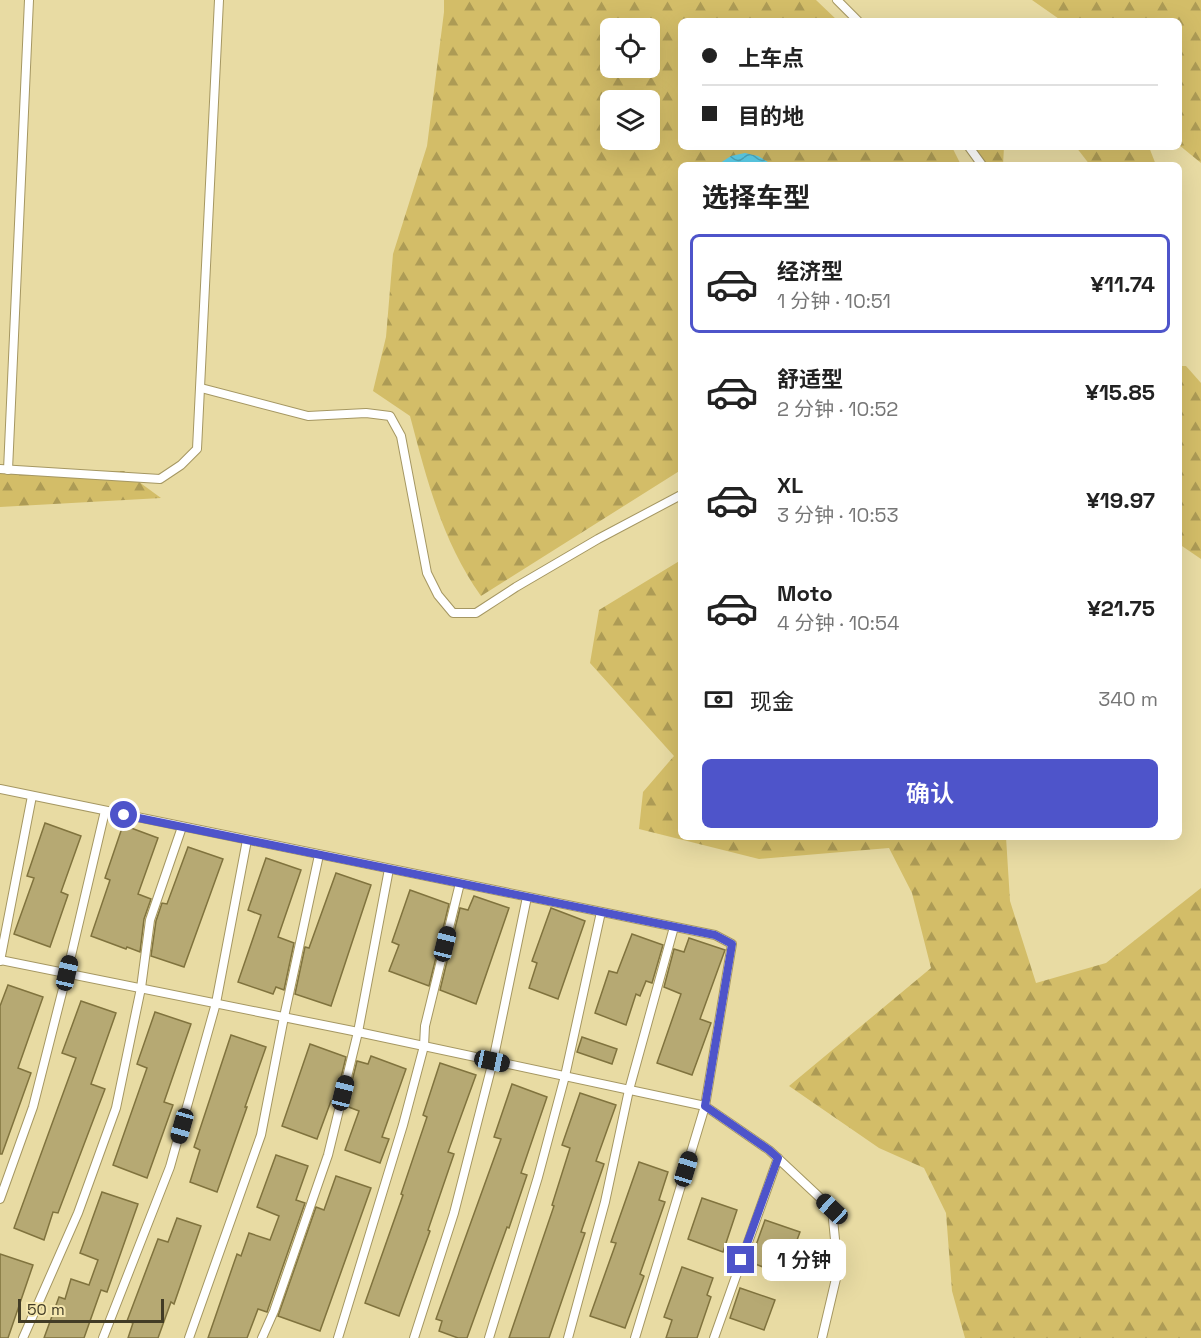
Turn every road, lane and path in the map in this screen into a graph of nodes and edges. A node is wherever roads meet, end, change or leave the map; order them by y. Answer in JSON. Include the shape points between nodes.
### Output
{"nodes":[{"id":1,"x":29,"y":0,"type":"edge"},
{"id":2,"x":219,"y":0,"type":"edge"},
{"id":3,"x":837,"y":0,"type":"edge"},
{"id":4,"x":855,"y":18,"type":"edge"},
{"id":5,"x":201,"y":388,"type":"junction"},
{"id":6,"x":4,"y":470,"type":"edge"},
{"id":7,"x":678,"y":497,"type":"edge"},
{"id":8,"x":0,"y":789,"type":"edge"},
{"id":9,"x":32,"y":796,"type":"junction"},
{"id":10,"x":105,"y":811,"type":"junction"},
{"id":11,"x":182,"y":827,"type":"junction"},
{"id":12,"x":247,"y":840,"type":"junction"},
{"id":13,"x":319,"y":855,"type":"junction"},
{"id":14,"x":389,"y":869,"type":"junction"},
{"id":15,"x":460,"y":883,"type":"junction"},
{"id":16,"x":527,"y":897,"type":"junction"},
{"id":17,"x":601,"y":912,"type":"junction"},
{"id":18,"x":674,"y":927,"type":"junction"},
{"id":19,"x":0,"y":960,"type":"edge"},
{"id":20,"x":67,"y":973,"type":"junction"},
{"id":21,"x":141,"y":988,"type":"junction"},
{"id":22,"x":216,"y":1003,"type":"junction"},
{"id":23,"x":284,"y":1017,"type":"junction"},
{"id":24,"x":358,"y":1032,"type":"junction"},
{"id":25,"x":424,"y":1046,"type":"junction"},
{"id":26,"x":492,"y":1061,"type":"junction"},
{"id":27,"x":565,"y":1076,"type":"junction"},
{"id":28,"x":629,"y":1090,"type":"junction"},
{"id":29,"x":705,"y":1106,"type":"junction"},
{"id":30,"x":778,"y":1158,"type":"junction"},
{"id":31,"x":0,"y":1199,"type":"edge"},
{"id":32,"x":23,"y":1338,"type":"edge"},
{"id":33,"x":103,"y":1338,"type":"edge"},
{"id":34,"x":189,"y":1338,"type":"edge"},
{"id":35,"x":261,"y":1338,"type":"edge"},
{"id":36,"x":338,"y":1338,"type":"edge"},
{"id":37,"x":414,"y":1338,"type":"edge"},
{"id":38,"x":489,"y":1338,"type":"edge"},
{"id":39,"x":568,"y":1338,"type":"edge"},
{"id":40,"x":635,"y":1338,"type":"edge"},
{"id":41,"x":714,"y":1338,"type":"edge"},
{"id":42,"x":822,"y":1338,"type":"edge"}],
"edges":[{"from":1,"to":6,"type":"lane"},
{"from":2,"to":5,"type":"lane"},
{"from":3,"to":4,"type":"lane"},
{"from":5,"to":6,"type":"lane","via":[[197,449],[182,465],[160,478]]},
{"from":5,"to":7,"type":"lane","via":[[308,416],[390,416],[401,436],[427,573],[453,613],[476,613],[598,539]]},
{"from":8,"to":9,"type":"lane"},
{"from":9,"to":10,"type":"lane"},
{"from":9,"to":19,"type":"lane"},
{"from":10,"to":11,"type":"lane"},
{"from":10,"to":20,"type":"lane"},
{"from":11,"to":12,"type":"lane"},
{"from":11,"to":21,"type":"lane","via":[[150,920]]},
{"from":12,"to":13,"type":"lane"},
{"from":12,"to":22,"type":"lane"},
{"from":13,"to":14,"type":"lane"},
{"from":13,"to":23,"type":"lane"},
{"from":14,"to":15,"type":"lane"},
{"from":14,"to":24,"type":"lane"},
{"from":15,"to":16,"type":"lane"},
{"from":15,"to":25,"type":"lane","via":[[424,1026]]},
{"from":16,"to":17,"type":"lane"},
{"from":16,"to":26,"type":"lane"},
{"from":17,"to":18,"type":"lane"},
{"from":17,"to":27,"type":"lane"},
{"from":18,"to":28,"type":"lane"},
{"from":18,"to":29,"type":"lane","via":[[715,935],[732,944]]},
{"from":19,"to":20,"type":"lane"},
{"from":20,"to":21,"type":"lane"},
{"from":20,"to":31,"type":"lane","via":[[33,1107]]},
{"from":21,"to":22,"type":"lane"},
{"from":21,"to":32,"type":"lane","via":[[116,1107],[78,1213]]},
{"from":22,"to":23,"type":"lane"},
{"from":22,"to":33,"type":"lane","via":[[170,1167]]},
{"from":23,"to":24,"type":"lane"},
{"from":23,"to":34,"type":"lane","via":[[261,1135]]},
{"from":24,"to":25,"type":"lane"},
{"from":24,"to":35,"type":"lane","via":[[328,1155]]},
{"from":25,"to":26,"type":"lane"},
{"from":25,"to":36,"type":"lane"},
{"from":26,"to":27,"type":"lane"},
{"from":26,"to":37,"type":"lane","via":[[454,1213]]},
{"from":27,"to":28,"type":"lane"},
{"from":27,"to":38,"type":"lane"},
{"from":28,"to":29,"type":"lane"},
{"from":28,"to":39,"type":"lane","via":[[605,1202]]},
{"from":29,"to":30,"type":"lane"},
{"from":29,"to":40,"type":"lane"},
{"from":30,"to":41,"type":"lane"},
{"from":30,"to":42,"type":"lane","via":[[832,1209],[838,1270]]}]}
